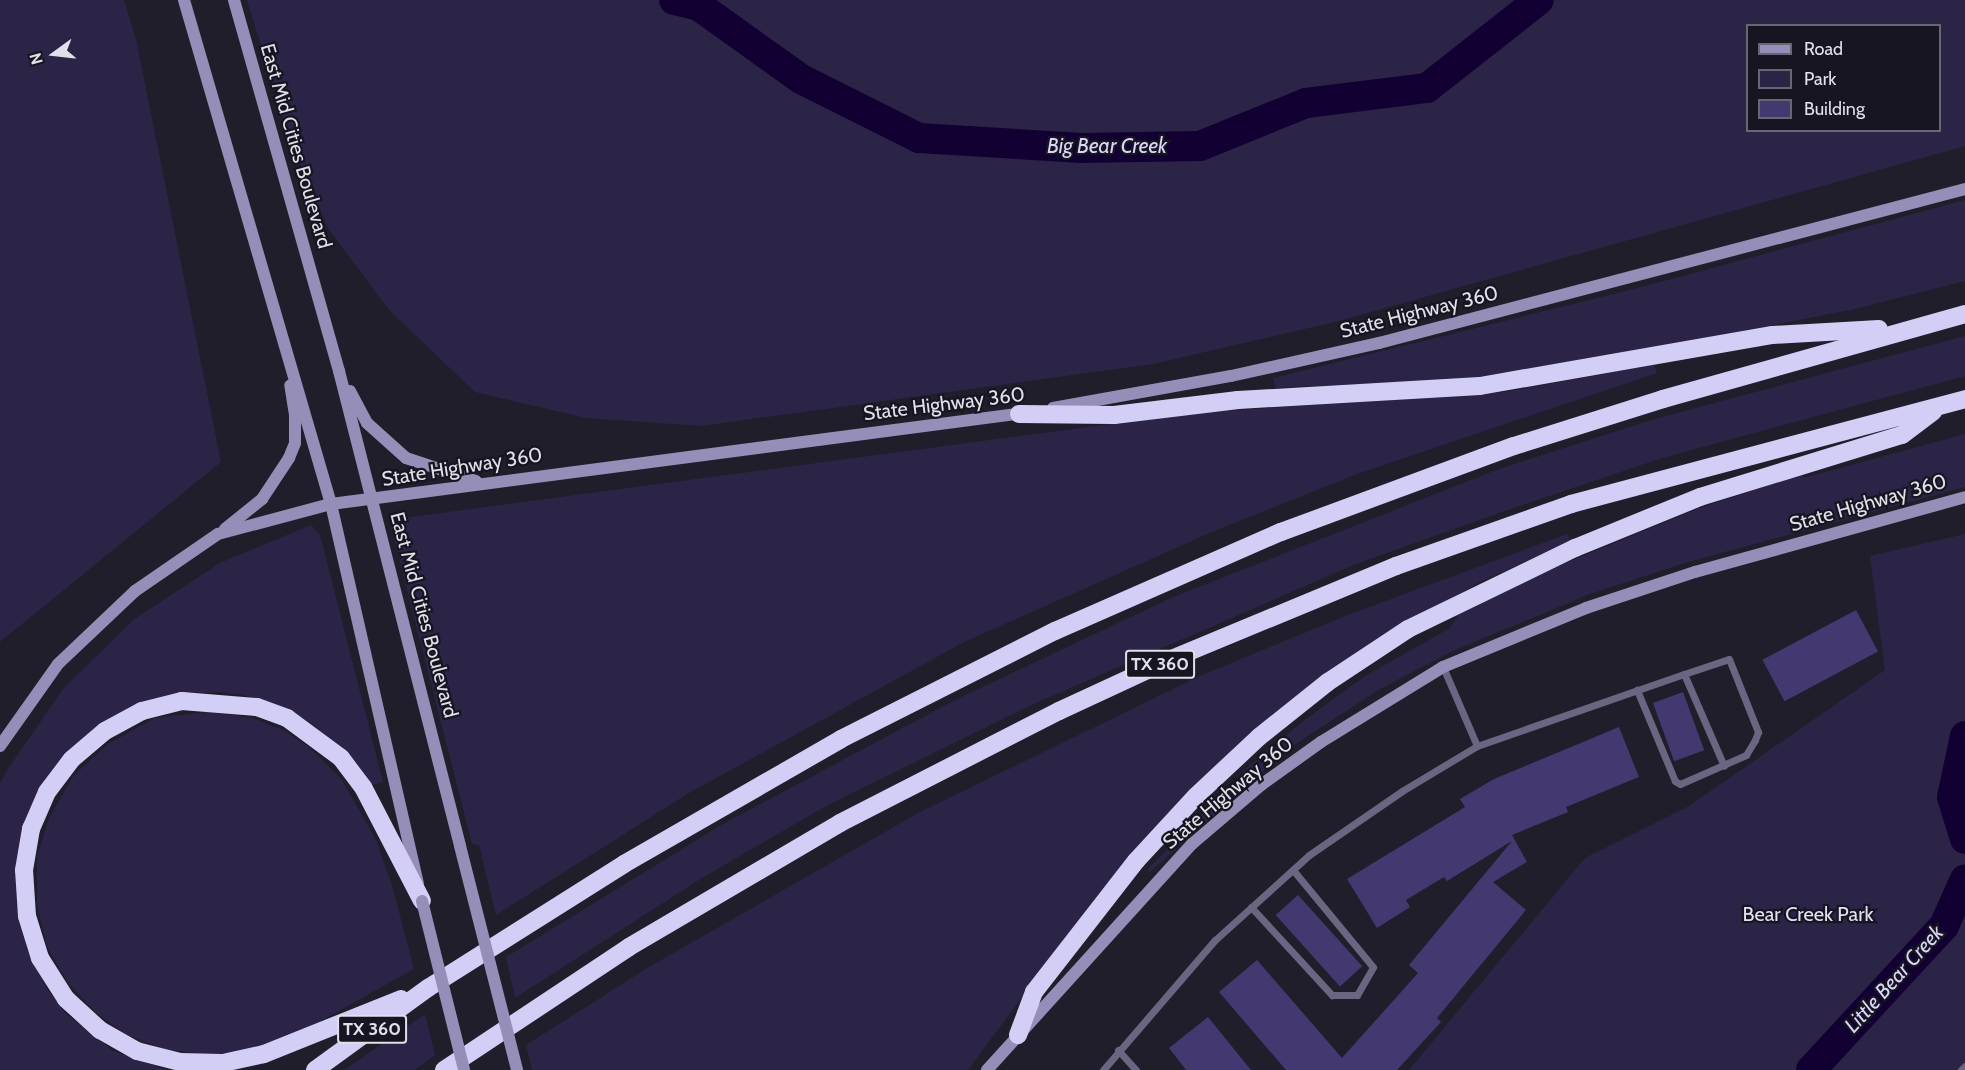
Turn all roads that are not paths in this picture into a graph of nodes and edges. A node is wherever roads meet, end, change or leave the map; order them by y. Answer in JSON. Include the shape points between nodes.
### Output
{"nodes":[{"id":1,"x":184,"y":0,"type":"edge"},
{"id":2,"x":234,"y":0,"type":"edge"},
{"id":3,"x":1965,"y":189,"type":"edge"},
{"id":4,"x":276,"y":313,"type":"junction"},
{"id":5,"x":1965,"y":314,"type":"edge"},
{"id":6,"x":1911,"y":327,"type":"junction"},
{"id":7,"x":339,"y":370,"type":"junction"},
{"id":8,"x":1965,"y":399,"type":"edge"},
{"id":9,"x":1942,"y":406,"type":"junction"},
{"id":10,"x":1019,"y":414,"type":"junction"},
{"id":11,"x":480,"y":482,"type":"junction"},
{"id":12,"x":1965,"y":497,"type":"edge"},
{"id":13,"x":374,"y":500,"type":"junction"},
{"id":14,"x":330,"y":504,"type":"junction"},
{"id":15,"x":218,"y":534,"type":"junction"},
{"id":16,"x":1443,"y":667,"type":"junction"},
{"id":17,"x":1684,"y":674,"type":"junction"},
{"id":18,"x":1637,"y":690,"type":"junction"},
{"id":19,"x":0,"y":746,"type":"edge"},
{"id":20,"x":1477,"y":746,"type":"junction"},
{"id":21,"x":1724,"y":766,"type":"junction"},
{"id":22,"x":1293,"y":870,"type":"junction"},
{"id":23,"x":422,"y":900,"type":"junction"},
{"id":24,"x":1251,"y":907,"type":"junction"},
{"id":25,"x":428,"y":988,"type":"junction"},
{"id":26,"x":1017,"y":1035,"type":"junction"},
{"id":27,"x":1118,"y":1050,"type":"junction"},
{"id":28,"x":1965,"y":1066,"type":"edge"},
{"id":29,"x":315,"y":1070,"type":"edge"},
{"id":30,"x":444,"y":1070,"type":"edge"},
{"id":31,"x":464,"y":1070,"type":"edge"},
{"id":32,"x":517,"y":1070,"type":"edge"},
{"id":33,"x":987,"y":1070,"type":"edge"},
{"id":34,"x":1103,"y":1070,"type":"edge"},
{"id":35,"x":1136,"y":1070,"type":"edge"},
{"id":36,"x":1962,"y":1070,"type":"edge"}],
"edges":[{"from":1,"to":4,"type":"main road"},
{"from":2,"to":7,"type":"main road","name":"East Mid Cities Boulevard"},
{"from":3,"to":10,"type":"main road","name":"State Highway 360","via":[[1379,344],[1231,376]]},
{"from":4,"to":14,"type":"main road"},
{"from":4,"to":15,"type":"main road","via":[[295,415],[295,443],[290,458],[262,500]]},
{"from":5,"to":6,"type":"highway","number":"TX 360"},
{"from":6,"to":10,"type":"highway","via":[[1773,335],[1480,386],[1238,400],[1114,415]]},
{"from":6,"to":25,"type":"highway","number":"TX 360","via":[[1503,450],[1281,532],[1066,626],[914,700],[730,801]]},
{"from":7,"to":11,"type":"main road","via":[[367,423],[384,441],[424,467]]},
{"from":7,"to":13,"type":"main road","name":"East Mid Cities Boulevard"},
{"from":8,"to":9,"type":"highway","number":"TX 360"},
{"from":9,"to":26,"type":"highway","via":[[1902,435],[1700,497],[1575,548],[1408,629],[1328,682],[1212,781],[1136,861],[1034,992]]},
{"from":9,"to":30,"type":"highway","number":"TX 360","via":[[1571,504],[1396,566],[1169,660],[1048,716],[840,823],[629,947]]},
{"from":10,"to":11,"type":"main road","name":"State Highway 360"},
{"from":11,"to":13,"type":"main road","name":"State Highway 360"},
{"from":12,"to":16,"type":"main road","name":"State Highway 360","via":[[1695,572],[1586,608]]},
{"from":13,"to":14,"type":"main road","name":"State Highway 360"},
{"from":13,"to":32,"type":"main road","name":"East Mid Cities Boulevard","bridge":true},
{"from":14,"to":15,"type":"main road","name":"State Highway 360"},
{"from":14,"to":23,"type":"main road"},
{"from":15,"to":19,"type":"main road","name":"State Highway 360","via":[[135,591],[58,664]]},
{"from":16,"to":20,"type":"lane"},
{"from":16,"to":26,"type":"main road","name":"State Highway 360","via":[[1321,742],[1261,785],[1192,844]]},
{"from":17,"to":18,"type":"lane"},
{"from":17,"to":21,"type":"lane"},
{"from":17,"to":21,"type":"lane","via":[[1729,659],[1733,663],[1758,732],[1746,755]]},
{"from":18,"to":20,"type":"lane"},
{"from":18,"to":21,"type":"lane","via":[[1675,781],[1685,784]]},
{"from":20,"to":22,"type":"lane","via":[[1402,791]]},
{"from":22,"to":24,"type":"lane"},
{"from":22,"to":24,"type":"lane","via":[[1373,967],[1357,995],[1332,995]]},
{"from":23,"to":25,"type":"highway","via":[[363,787],[341,758],[287,718],[256,707],[221,702],[182,701],[142,711],[105,731],[72,759],[47,792],[31,829],[24,870],[27,916],[40,958],[66,999],[100,1030],[137,1051],[180,1062],[223,1063],[264,1054]]},
{"from":23,"to":31,"type":"main road","bridge":true},
{"from":24,"to":27,"type":"lane","via":[[1215,940]]},
{"from":25,"to":29,"type":"highway","number":"TX 360"},
{"from":26,"to":33,"type":"main road","name":"State Highway 360"},
{"from":27,"to":34,"type":"lane"},
{"from":27,"to":35,"type":"lane"},
{"from":28,"to":36,"type":"lane"}]}
